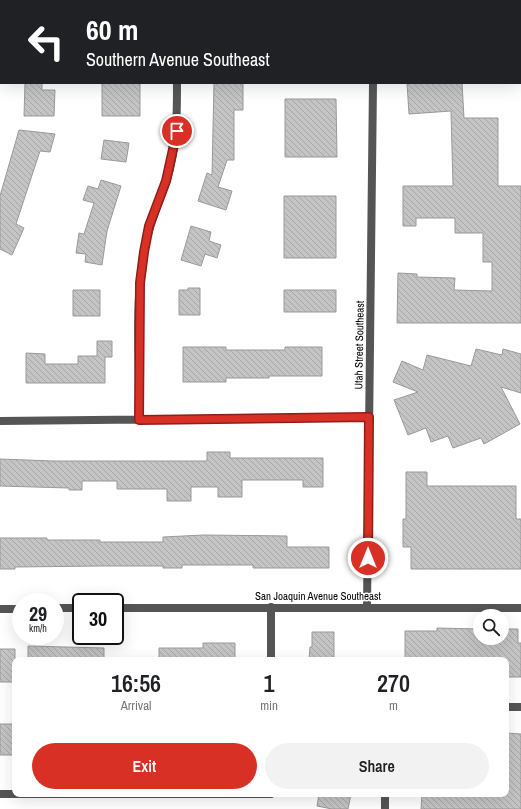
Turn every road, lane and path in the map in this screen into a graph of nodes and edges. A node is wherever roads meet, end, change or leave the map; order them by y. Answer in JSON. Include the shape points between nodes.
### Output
{"nodes":[{"id":1,"x":177,"y":84,"type":"edge"},
{"id":2,"x":373,"y":84,"type":"edge"},
{"id":3,"x":369,"y":417,"type":"junction"},
{"id":4,"x":139,"y":420,"type":"junction"},
{"id":5,"x":0,"y":421,"type":"edge"},
{"id":6,"x":271,"y":607,"type":"junction"},
{"id":7,"x":367,"y":607,"type":"junction"},
{"id":8,"x":124,"y":608,"type":"edge"},
{"id":9,"x":521,"y":608,"type":"edge"},
{"id":10,"x":0,"y":609,"type":"edge"},
{"id":11,"x":12,"y":609,"type":"edge"},
{"id":12,"x":271,"y":657,"type":"edge"},
{"id":13,"x":509,"y":707,"type":"edge"},
{"id":14,"x":521,"y":707,"type":"edge"},
{"id":15,"x":0,"y":794,"type":"edge"},
{"id":16,"x":12,"y":794,"type":"edge"},
{"id":17,"x":384,"y":797,"type":"edge"},
{"id":18,"x":384,"y":809,"type":"edge"}],
"edges":[{"from":1,"to":4,"type":"street","via":[[177,131],[173,158],[149,226],[140,283]]},
{"from":2,"to":3,"type":"street","name":"Utah Street Southeast"},
{"from":3,"to":4,"type":"street"},
{"from":3,"to":7,"type":"street","name":"Utah Street Southeast"},
{"from":4,"to":5,"type":"street"},
{"from":6,"to":7,"type":"street","name":"San Joaquin Avenue Southeast"},
{"from":6,"to":8,"type":"street","name":"San Joaquin Avenue Southeast"},
{"from":6,"to":12,"type":"street"},
{"from":7,"to":9,"type":"street","name":"San Joaquin Avenue Southeast"},
{"from":10,"to":11,"type":"street"},
{"from":13,"to":14,"type":"street"},
{"from":15,"to":16,"type":"street"},
{"from":17,"to":18,"type":"street"}]}
